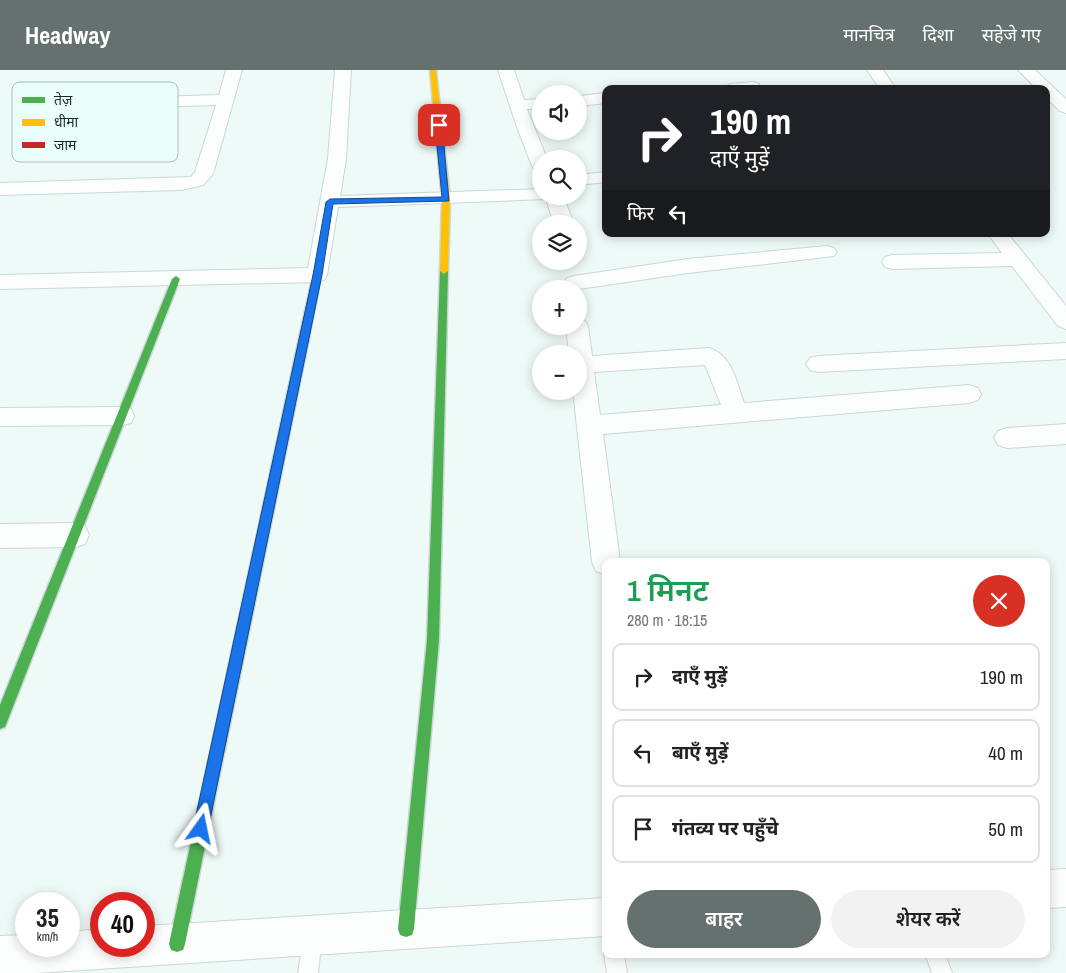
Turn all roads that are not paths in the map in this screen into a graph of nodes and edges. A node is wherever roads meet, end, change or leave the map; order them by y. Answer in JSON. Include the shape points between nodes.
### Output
{"nodes":[{"id":1,"x":234,"y":70,"type":"edge"},
{"id":2,"x":343,"y":70,"type":"edge"},
{"id":3,"x":433,"y":70,"type":"edge"},
{"id":4,"x":506,"y":70,"type":"edge"},
{"id":5,"x":875,"y":70,"type":"edge"},
{"id":6,"x":1026,"y":70,"type":"edge"},
{"id":7,"x":885,"y":85,"type":"edge"},
{"id":8,"x":1042,"y":85,"type":"edge"},
{"id":9,"x":1050,"y":93,"type":"edge"},
{"id":10,"x":602,"y":98,"type":"edge"},
{"id":11,"x":225,"y":100,"type":"junction"},
{"id":12,"x":587,"y":100,"type":"edge"},
{"id":13,"x":178,"y":101,"type":"edge"},
{"id":14,"x":532,"y":104,"type":"edge"},
{"id":15,"x":518,"y":105,"type":"junction"},
{"id":16,"x":1066,"y":108,"type":"edge"},
{"id":17,"x":535,"y":150,"type":"edge"},
{"id":18,"x":602,"y":177,"type":"edge"},
{"id":19,"x":587,"y":179,"type":"edge"},
{"id":20,"x":0,"y":189,"type":"edge"},
{"id":21,"x":532,"y":195,"type":"edge"},
{"id":22,"x":446,"y":199,"type":"junction"},
{"id":23,"x":330,"y":202,"type":"junction"},
{"id":24,"x":1000,"y":237,"type":"edge"},
{"id":25,"x":826,"y":252,"type":"dead end"},
{"id":26,"x":1018,"y":259,"type":"junction"},
{"id":27,"x":892,"y":262,"type":"dead end"},
{"id":28,"x":317,"y":275,"type":"junction"},
{"id":29,"x":176,"y":279,"type":"junction"},
{"id":30,"x":0,"y":282,"type":"edge"},
{"id":31,"x":587,"y":284,"type":"edge"},
{"id":32,"x":1066,"y":320,"type":"edge"},
{"id":33,"x":1066,"y":351,"type":"edge"},
{"id":34,"x":818,"y":364,"type":"dead end"},
{"id":35,"x":587,"y":365,"type":"edge"},
{"id":36,"x":969,"y":394,"type":"dead end"},
{"id":37,"x":585,"y":400,"type":"edge"},
{"id":38,"x":736,"y":414,"type":"junction"},
{"id":39,"x":122,"y":416,"type":"junction"},
{"id":40,"x":0,"y":417,"type":"edge"},
{"id":41,"x":588,"y":426,"type":"junction"},
{"id":42,"x":1066,"y":434,"type":"edge"},
{"id":43,"x":1007,"y":438,"type":"dead end"},
{"id":44,"x":75,"y":535,"type":"junction"},
{"id":45,"x":0,"y":536,"type":"edge"},
{"id":46,"x":605,"y":558,"type":"edge"},
{"id":47,"x":6,"y":692,"type":"edge"},
{"id":48,"x":0,"y":722,"type":"edge"},
{"id":49,"x":1066,"y":888,"type":"edge"},
{"id":50,"x":1050,"y":889,"type":"edge"},
{"id":51,"x":602,"y":917,"type":"edge"},
{"id":52,"x":406,"y":930,"type":"junction"},
{"id":53,"x":312,"y":935,"type":"junction"},
{"id":54,"x":155,"y":937,"type":"edge"},
{"id":55,"x":155,"y":945,"type":"edge"},
{"id":56,"x":90,"y":951,"type":"edge"},
{"id":57,"x":614,"y":958,"type":"edge"},
{"id":58,"x":936,"y":958,"type":"edge"},
{"id":59,"x":1,"y":960,"type":"edge"},
{"id":60,"x":308,"y":973,"type":"edge"},
{"id":61,"x":616,"y":973,"type":"edge"},
{"id":62,"x":942,"y":973,"type":"edge"}],
"edges":[{"from":1,"to":11,"type":"street"},
{"from":2,"to":23,"type":"street","via":[[337,159]]},
{"from":3,"to":22,"type":"street"},
{"from":4,"to":15,"type":"street"},
{"from":5,"to":7,"type":"street"},
{"from":6,"to":8,"type":"street"},
{"from":9,"to":16,"type":"street"},
{"from":10,"to":12,"type":"street"},
{"from":11,"to":13,"type":"street"},
{"from":11,"to":20,"type":"street","via":[[204,174],[197,181]]},
{"from":14,"to":15,"type":"street"},
{"from":15,"to":17,"type":"street"},
{"from":18,"to":19,"type":"street"},
{"from":21,"to":22,"type":"street"},
{"from":22,"to":23,"type":"street"},
{"from":22,"to":52,"type":"street","via":[[433,640]]},
{"from":23,"to":28,"type":"street"},
{"from":24,"to":26,"type":"street"},
{"from":25,"to":31,"type":"street","via":[[688,266]]},
{"from":26,"to":27,"type":"street"},
{"from":26,"to":32,"type":"street"},
{"from":28,"to":29,"type":"street"},
{"from":28,"to":54,"type":"street"},
{"from":29,"to":30,"type":"street"},
{"from":29,"to":39,"type":"street"},
{"from":33,"to":34,"type":"street"},
{"from":35,"to":38,"type":"street","via":[[709,356],[719,367]]},
{"from":36,"to":38,"type":"street"},
{"from":37,"to":41,"type":"street"},
{"from":38,"to":41,"type":"street"},
{"from":39,"to":40,"type":"street"},
{"from":39,"to":44,"type":"street"},
{"from":41,"to":46,"type":"street"},
{"from":42,"to":43,"type":"street"},
{"from":44,"to":45,"type":"street"},
{"from":44,"to":47,"type":"street"},
{"from":47,"to":48,"type":"street"},
{"from":49,"to":50,"type":"street"},
{"from":51,"to":52,"type":"street"},
{"from":52,"to":53,"type":"street"},
{"from":53,"to":55,"type":"street"},
{"from":53,"to":60,"type":"lane"},
{"from":56,"to":59,"type":"street"},
{"from":57,"to":61,"type":"lane"},
{"from":58,"to":62,"type":"lane"}]}
